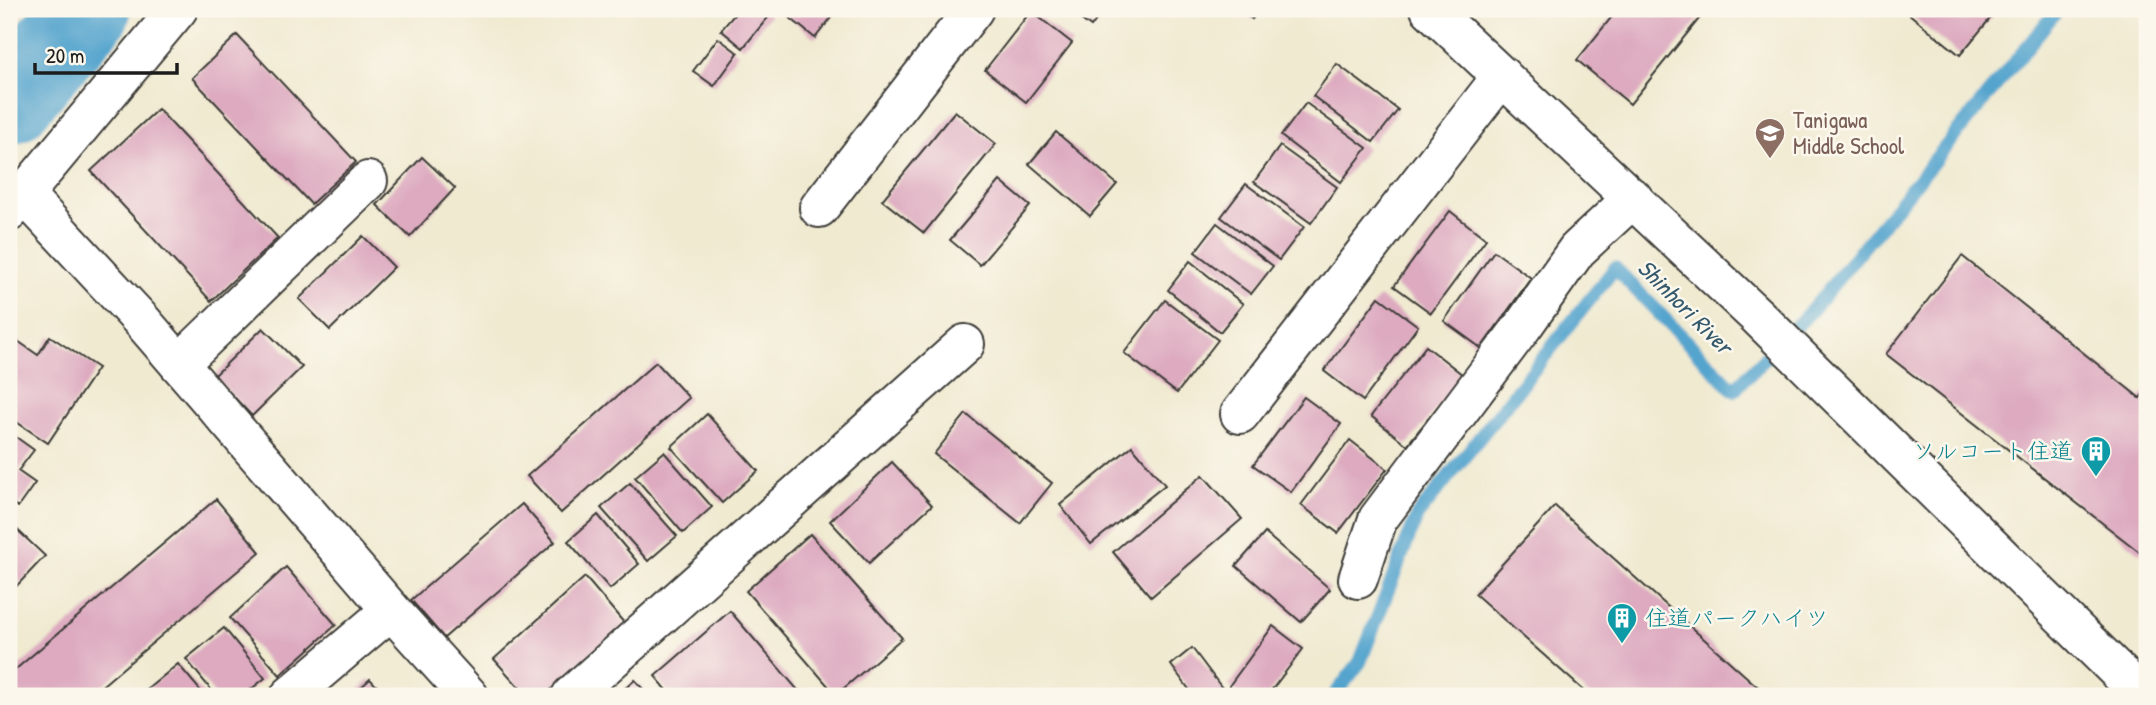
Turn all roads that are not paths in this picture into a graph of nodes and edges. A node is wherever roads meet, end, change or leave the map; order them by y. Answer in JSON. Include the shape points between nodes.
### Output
{"nodes":[{"id":1,"x":178,"y":9,"type":"edge"},
{"id":2,"x":974,"y":9,"type":"edge"},
{"id":3,"x":1430,"y":9,"type":"edge"},
{"id":4,"x":1502,"y":76,"type":"junction"},
{"id":5,"x":369,"y":181,"type":"dead end"},
{"id":6,"x":1633,"y":198,"type":"junction"},
{"id":7,"x":16,"y":202,"type":"edge"},
{"id":8,"x":819,"y":208,"type":"dead end"},
{"id":9,"x":965,"y":344,"type":"dead end"},
{"id":10,"x":180,"y":365,"type":"junction"},
{"id":11,"x":1240,"y":414,"type":"dead end"},
{"id":12,"x":1358,"y":579,"type":"dead end"},
{"id":13,"x":391,"y":610,"type":"junction"},
{"id":14,"x":290,"y":696,"type":"edge"},
{"id":15,"x":469,"y":696,"type":"edge"},
{"id":16,"x":570,"y":696,"type":"edge"},
{"id":17,"x":2143,"y":696,"type":"edge"}],
"edges":[{"from":1,"to":7,"type":"street"},
{"from":2,"to":8,"type":"street"},
{"from":3,"to":4,"type":"street"},
{"from":4,"to":6,"type":"street"},
{"from":4,"to":11,"type":"street"},
{"from":5,"to":10,"type":"street"},
{"from":6,"to":12,"type":"street","via":[[1577,250],[1378,519]]},
{"from":6,"to":17,"type":"street"},
{"from":7,"to":10,"type":"street"},
{"from":9,"to":16,"type":"street"},
{"from":10,"to":13,"type":"street"},
{"from":13,"to":14,"type":"street"},
{"from":13,"to":15,"type":"street"}]}
